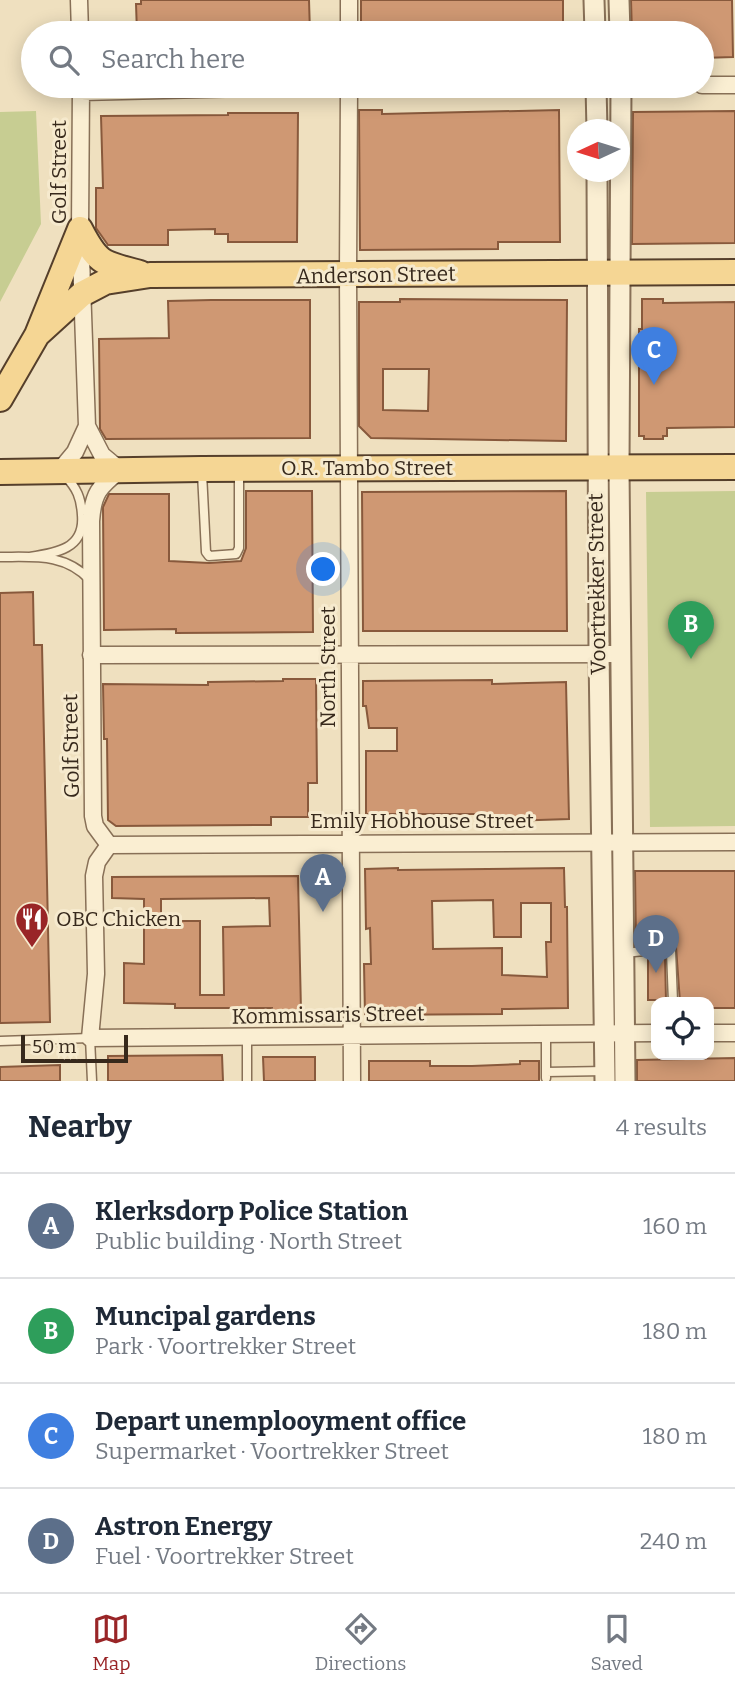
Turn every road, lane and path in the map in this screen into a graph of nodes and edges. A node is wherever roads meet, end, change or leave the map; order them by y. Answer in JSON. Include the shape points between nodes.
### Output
{"nodes":[{"id":1,"x":79,"y":0,"type":"edge"},
{"id":2,"x":349,"y":0,"type":"edge"},
{"id":3,"x":594,"y":0,"type":"edge"},
{"id":4,"x":619,"y":0,"type":"edge"},
{"id":5,"x":80,"y":21,"type":"edge"},
{"id":6,"x":349,"y":21,"type":"edge"},
{"id":7,"x":595,"y":21,"type":"edge"},
{"id":8,"x":620,"y":21,"type":"edge"},
{"id":9,"x":714,"y":85,"type":"edge"},
{"id":10,"x":735,"y":85,"type":"edge"},
{"id":11,"x":81,"y":98,"type":"edge"},
{"id":12,"x":349,"y":98,"type":"edge"},
{"id":13,"x":596,"y":98,"type":"edge"},
{"id":14,"x":620,"y":98,"type":"edge"},
{"id":15,"x":597,"y":119,"type":"edge"},
{"id":16,"x":598,"y":182,"type":"edge"},
{"id":17,"x":80,"y":229,"type":"junction"},
{"id":18,"x":735,"y":272,"type":"edge"},
{"id":19,"x":609,"y":274,"type":"junction"},
{"id":20,"x":150,"y":275,"type":"junction"},
{"id":21,"x":348,"y":275,"type":"junction"},
{"id":22,"x":82,"y":294,"type":"junction"},
{"id":23,"x":37,"y":335,"type":"junction"},
{"id":24,"x":0,"y":399,"type":"edge"},
{"id":25,"x":87,"y":426,"type":"junction"},
{"id":26,"x":735,"y":467,"type":"edge"},
{"id":27,"x":608,"y":468,"type":"junction"},
{"id":28,"x":201,"y":469,"type":"junction"},
{"id":29,"x":239,"y":469,"type":"junction"},
{"id":30,"x":349,"y":469,"type":"junction"},
{"id":31,"x":60,"y":470,"type":"junction"},
{"id":32,"x":120,"y":470,"type":"junction"},
{"id":33,"x":0,"y":472,"type":"edge"},
{"id":34,"x":0,"y":557,"type":"edge"},
{"id":35,"x":29,"y":557,"type":"junction"},
{"id":36,"x":90,"y":580,"type":"junction"},
{"id":37,"x":599,"y":653,"type":"junction"},
{"id":38,"x":349,"y":654,"type":"junction"},
{"id":39,"x":621,"y":654,"type":"junction"},
{"id":40,"x":91,"y":655,"type":"junction"},
{"id":41,"x":612,"y":841,"type":"junction"},
{"id":42,"x":735,"y":842,"type":"edge"},
{"id":43,"x":350,"y":843,"type":"junction"},
{"id":44,"x":109,"y":845,"type":"junction"},
{"id":45,"x":623,"y":953,"type":"junction"},
{"id":46,"x":673,"y":997,"type":"edge"},
{"id":47,"x":614,"y":1032,"type":"junction"},
{"id":48,"x":735,"y":1032,"type":"edge"},
{"id":49,"x":546,"y":1033,"type":"junction"},
{"id":50,"x":651,"y":1033,"type":"edge"},
{"id":51,"x":714,"y":1033,"type":"edge"},
{"id":52,"x":351,"y":1035,"type":"junction"},
{"id":53,"x":247,"y":1037,"type":"junction"},
{"id":54,"x":90,"y":1038,"type":"junction"},
{"id":55,"x":0,"y":1041,"type":"edge"},
{"id":56,"x":605,"y":1076,"type":"edge"},
{"id":57,"x":92,"y":1081,"type":"edge"},
{"id":58,"x":247,"y":1081,"type":"edge"},
{"id":59,"x":352,"y":1081,"type":"edge"},
{"id":60,"x":625,"y":1081,"type":"edge"}],
"edges":[{"from":1,"to":5,"type":"street"},
{"from":2,"to":6,"type":"street"},
{"from":3,"to":7,"type":"street"},
{"from":4,"to":8,"type":"street"},
{"from":9,"to":10,"type":"street"},
{"from":11,"to":17,"type":"street","name":"Golf Street"},
{"from":12,"to":21,"type":"street","name":"North Street"},
{"from":13,"to":15,"type":"street"},
{"from":14,"to":19,"type":"street","name":"Voortrekker Street"},
{"from":16,"to":19,"type":"street","name":"Voortrekker Street"},
{"from":17,"to":20,"type":"main road","via":[[94,256],[107,265]]},
{"from":17,"to":22,"type":"street","name":"Golf Street"},
{"from":17,"to":23,"type":"main road"},
{"from":18,"to":19,"type":"main road","name":"Anderson Street"},
{"from":19,"to":21,"type":"main road","name":"Anderson Street"},
{"from":19,"to":27,"type":"street","name":"Voortrekker Street"},
{"from":20,"to":21,"type":"main road","name":"Anderson Street"},
{"from":20,"to":22,"type":"main road","name":"Anderson Street","via":[[105,282]]},
{"from":21,"to":30,"type":"street","name":"North Street"},
{"from":22,"to":23,"type":"main road","name":"Anderson Street"},
{"from":22,"to":25,"type":"street","name":"Golf Street"},
{"from":23,"to":24,"type":"main road"},
{"from":25,"to":31,"type":"street","name":"Golf Street"},
{"from":25,"to":32,"type":"street","name":"Golf Street","via":[[102,455]]},
{"from":26,"to":27,"type":"main road","name":"O.R. Tambo Street"},
{"from":27,"to":30,"type":"main road","name":"O.R. Tambo Street"},
{"from":27,"to":37,"type":"street","name":"Voortrekker Street"},
{"from":27,"to":39,"type":"street","name":"Voortrekker Street"},
{"from":28,"to":29,"type":"main road","name":"O.R. Tambo Street"},
{"from":28,"to":29,"type":"lane","via":[[209,556],[238,551]]},
{"from":28,"to":32,"type":"main road","name":"O.R. Tambo Street"},
{"from":29,"to":30,"type":"main road","name":"O.R. Tambo Street"},
{"from":30,"to":38,"type":"street","name":"North Street"},
{"from":31,"to":32,"type":"main road","name":"O.R. Tambo Street"},
{"from":31,"to":33,"type":"main road","name":"O.R. Tambo Street"},
{"from":31,"to":35,"type":"lane","via":[[81,501],[83,529],[66,548]]},
{"from":32,"to":36,"type":"street","name":"Golf Street","via":[[93,500]]},
{"from":34,"to":35,"type":"lane"},
{"from":35,"to":36,"type":"lane","via":[[70,564]]},
{"from":36,"to":40,"type":"street","name":"Golf Street"},
{"from":37,"to":38,"type":"street"},
{"from":37,"to":39,"type":"street"},
{"from":37,"to":41,"type":"street","name":"Voortrekker Street"},
{"from":38,"to":40,"type":"street"},
{"from":38,"to":43,"type":"street","name":"North Street"},
{"from":39,"to":41,"type":"street","name":"Voortrekker Street"},
{"from":40,"to":44,"type":"street","name":"Golf Street","via":[[93,816]]},
{"from":41,"to":42,"type":"street","name":"Emily Hobhouse Street"},
{"from":41,"to":43,"type":"street","name":"Emily Hobhouse Street"},
{"from":41,"to":45,"type":"street","name":"Voortrekker Street"},
{"from":41,"to":47,"type":"street","name":"Voortrekker Street"},
{"from":43,"to":44,"type":"street","name":"Emily Hobhouse Street"},
{"from":43,"to":52,"type":"street","name":"North Street"},
{"from":44,"to":54,"type":"street","via":[[94,876],[96,974]]},
{"from":45,"to":46,"type":"lane","via":[[671,951]]},
{"from":45,"to":47,"type":"street","name":"Voortrekker Street"},
{"from":47,"to":49,"type":"street","name":"Kommissaris Street"},
{"from":47,"to":50,"type":"street","name":"Kommissaris Street"},
{"from":47,"to":56,"type":"street","name":"Voortrekker Street"},
{"from":47,"to":60,"type":"street","name":"Voortrekker Street"},
{"from":48,"to":51,"type":"street"},
{"from":49,"to":52,"type":"street","name":"Kommissaris Street"},
{"from":49,"to":56,"type":"lane","via":[[546,1075]]},
{"from":52,"to":53,"type":"street","name":"Kommissaris Street"},
{"from":52,"to":59,"type":"street","name":"North Street"},
{"from":53,"to":54,"type":"street","name":"Kommissaris Street"},
{"from":53,"to":58,"type":"lane"},
{"from":54,"to":55,"type":"lane","name":"Kommissaris Street"},
{"from":54,"to":57,"type":"lane"}]}
